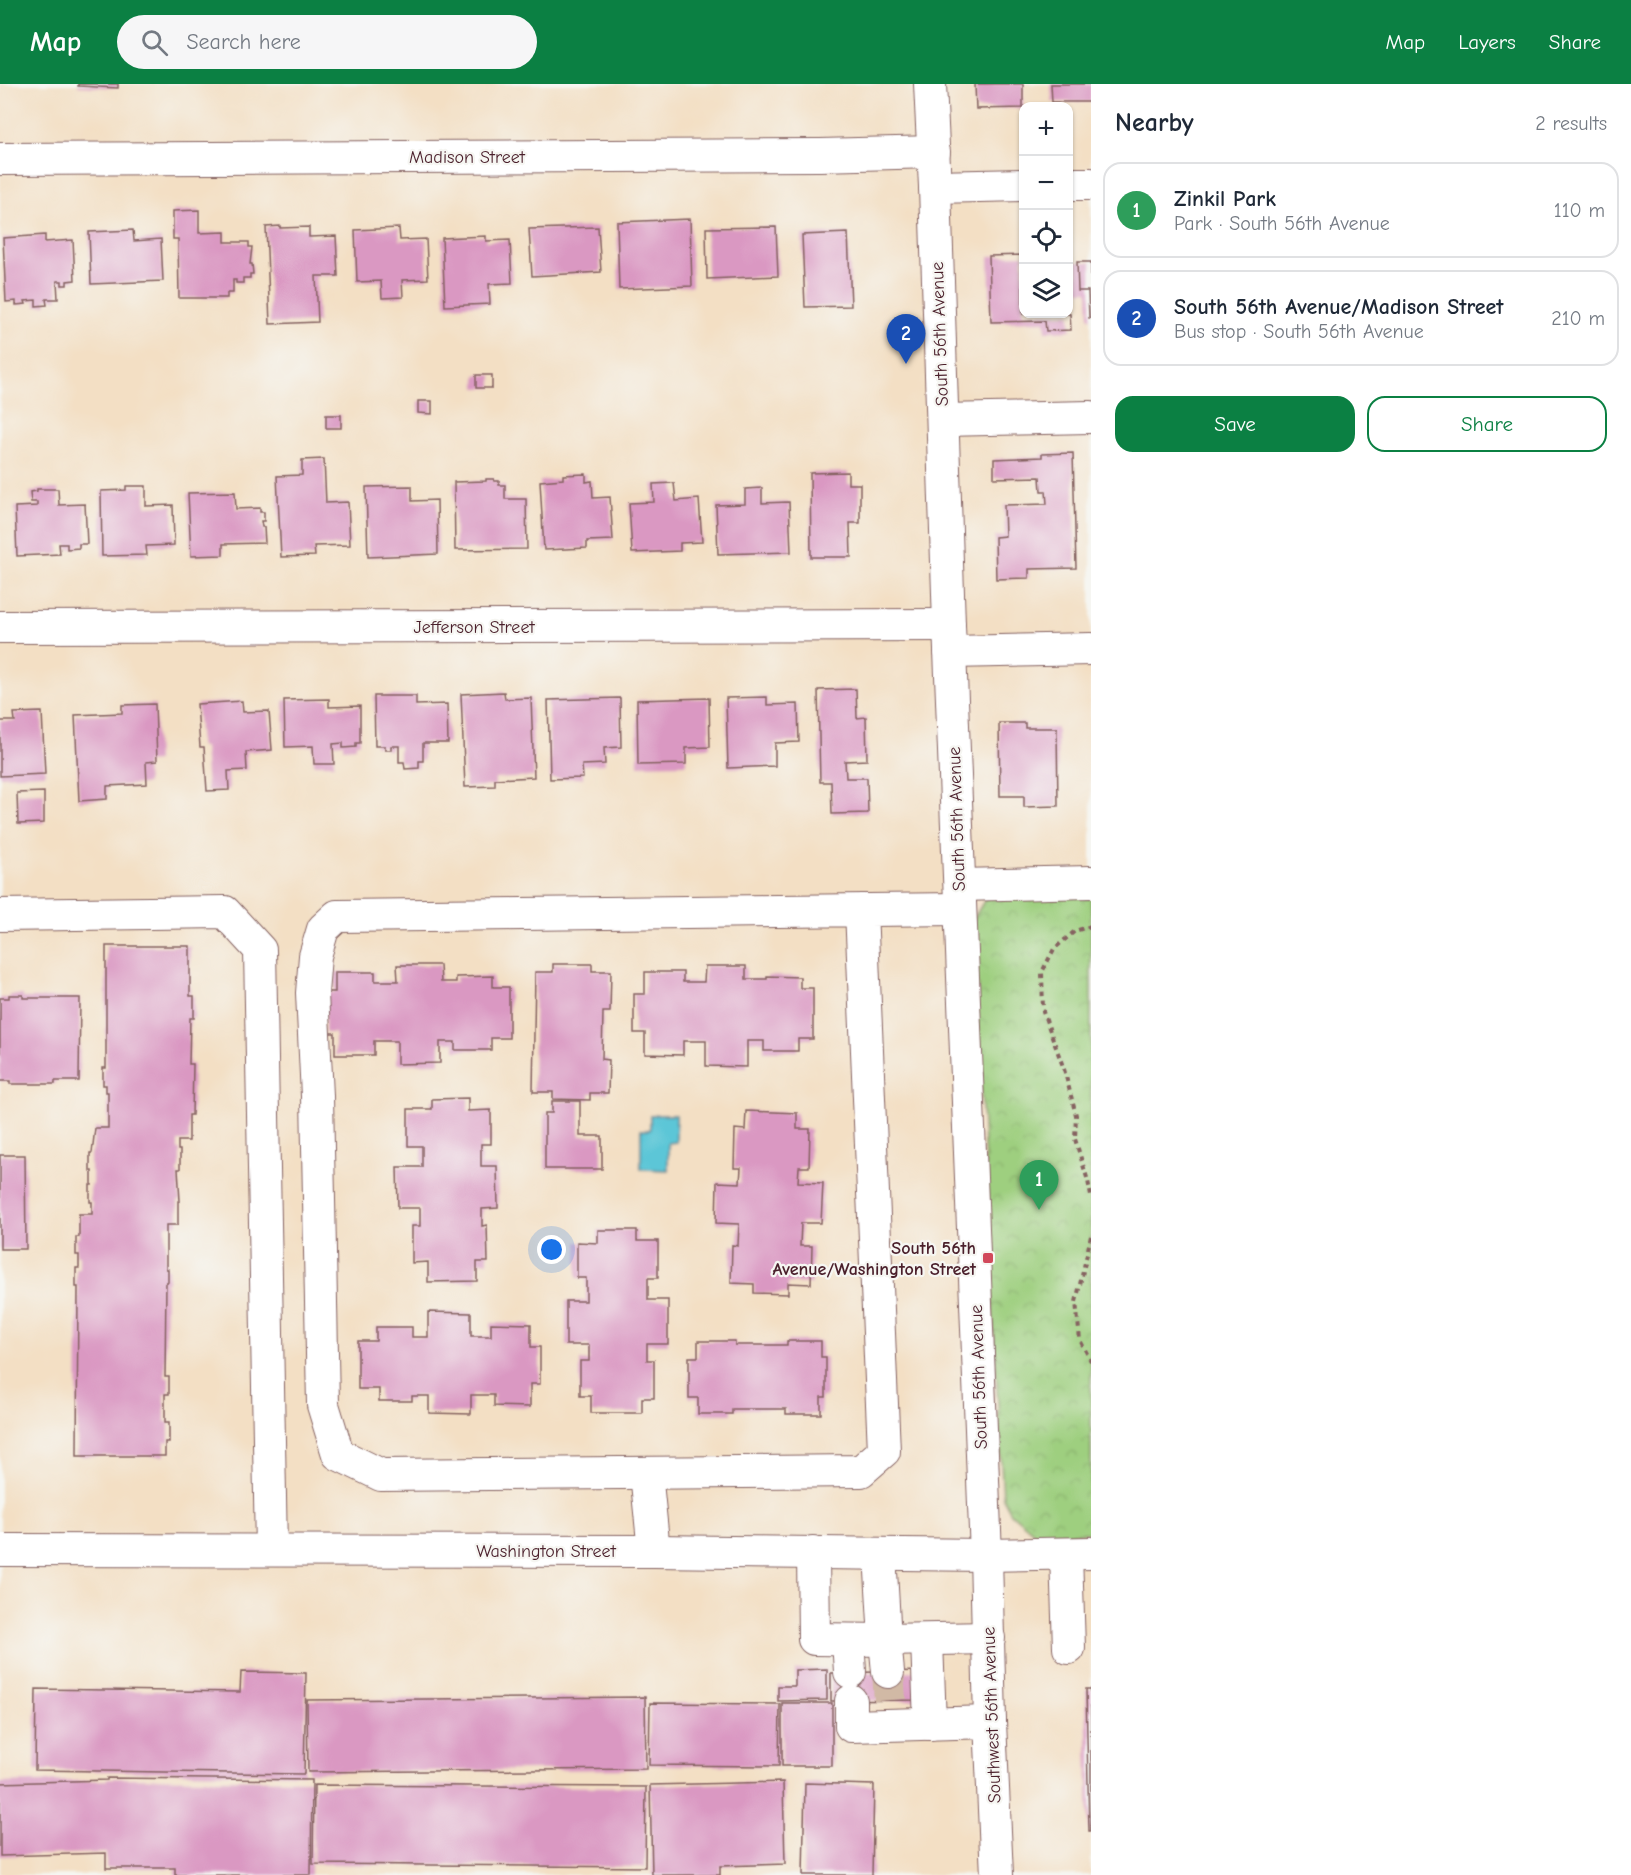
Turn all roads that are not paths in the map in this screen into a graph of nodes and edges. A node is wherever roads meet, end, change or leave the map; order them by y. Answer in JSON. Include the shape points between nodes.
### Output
{"nodes":[{"id":1,"x":930,"y":84,"type":"edge"},
{"id":2,"x":934,"y":152,"type":"junction"},
{"id":3,"x":0,"y":159,"type":"edge"},
{"id":4,"x":1073,"y":184,"type":"edge"},
{"id":5,"x":1091,"y":184,"type":"edge"},
{"id":6,"x":1019,"y":185,"type":"edge"},
{"id":7,"x":936,"y":187,"type":"junction"},
{"id":8,"x":1091,"y":417,"type":"edge"},
{"id":9,"x":943,"y":420,"type":"junction"},
{"id":10,"x":0,"y":627,"type":"edge"},
{"id":11,"x":950,"y":638,"type":"junction"},
{"id":12,"x":1091,"y":649,"type":"edge"},
{"id":13,"x":1091,"y":882,"type":"edge"},
{"id":14,"x":960,"y":897,"type":"junction"},
{"id":15,"x":861,"y":910,"type":"junction"},
{"id":16,"x":0,"y":915,"type":"edge"},
{"id":17,"x":646,"y":1473,"type":"junction"},
{"id":18,"x":0,"y":1550,"type":"edge"},
{"id":19,"x":271,"y":1550,"type":"junction"},
{"id":20,"x":654,"y":1551,"type":"junction"},
{"id":21,"x":813,"y":1552,"type":"junction"},
{"id":22,"x":1079,"y":1553,"type":"edge"},
{"id":23,"x":880,"y":1554,"type":"junction"},
{"id":24,"x":986,"y":1555,"type":"junction"},
{"id":25,"x":989,"y":1638,"type":"junction"},
{"id":26,"x":848,"y":1640,"type":"junction"},
{"id":27,"x":885,"y":1640,"type":"junction"},
{"id":28,"x":927,"y":1640,"type":"junction"},
{"id":29,"x":1069,"y":1648,"type":"dead end"},
{"id":30,"x":890,"y":1699,"type":"junction"},
{"id":31,"x":990,"y":1722,"type":"junction"},
{"id":32,"x":930,"y":1724,"type":"junction"},
{"id":33,"x":997,"y":1875,"type":"edge"}],
"edges":[{"from":1,"to":2,"type":"street","name":"South 56th Avenue"},
{"from":2,"to":3,"type":"street","name":"Madison Street"},
{"from":2,"to":7,"type":"street","name":"South 56th Avenue"},
{"from":4,"to":5,"type":"street"},
{"from":6,"to":7,"type":"street"},
{"from":7,"to":9,"type":"street","name":"South 56th Avenue"},
{"from":8,"to":9,"type":"street"},
{"from":9,"to":11,"type":"street","name":"South 56th Avenue"},
{"from":10,"to":11,"type":"street","name":"Jefferson Street"},
{"from":11,"to":12,"type":"street","name":"Jefferson Street"},
{"from":11,"to":14,"type":"street","name":"South 56th Avenue"},
{"from":13,"to":14,"type":"street"},
{"from":14,"to":15,"type":"street"},
{"from":14,"to":24,"type":"street","name":"South 56th Avenue"},
{"from":15,"to":17,"type":"street","via":[[884,1451],[861,1471]]},
{"from":15,"to":17,"type":"street","via":[[337,915],[323,929],[315,956],[312,993],[323,1405],[338,1454],[381,1475]]},
{"from":16,"to":19,"type":"street","via":[[225,912],[260,950]]},
{"from":17,"to":20,"type":"street"},
{"from":18,"to":19,"type":"street","name":"Washington Street"},
{"from":19,"to":20,"type":"street","name":"Washington Street"},
{"from":20,"to":21,"type":"street","name":"Washington Street"},
{"from":21,"to":23,"type":"street","name":"Washington Street"},
{"from":21,"to":26,"type":"street","via":[[814,1640]]},
{"from":22,"to":24,"type":"street","name":"Washington Street"},
{"from":22,"to":29,"type":"street"},
{"from":23,"to":24,"type":"street","name":"Washington Street"},
{"from":23,"to":27,"type":"street"},
{"from":24,"to":25,"type":"street","name":"Southwest 56th Avenue"},
{"from":25,"to":28,"type":"street"},
{"from":25,"to":31,"type":"street","name":"Southwest 56th Avenue"},
{"from":26,"to":27,"type":"street"},
{"from":26,"to":30,"type":"street","via":[[851,1726]]},
{"from":27,"to":28,"type":"street"},
{"from":27,"to":30,"type":"street"},
{"from":28,"to":32,"type":"street"},
{"from":30,"to":32,"type":"street"},
{"from":31,"to":32,"type":"street"},
{"from":31,"to":33,"type":"street","name":"Southwest 56th Avenue"}]}
